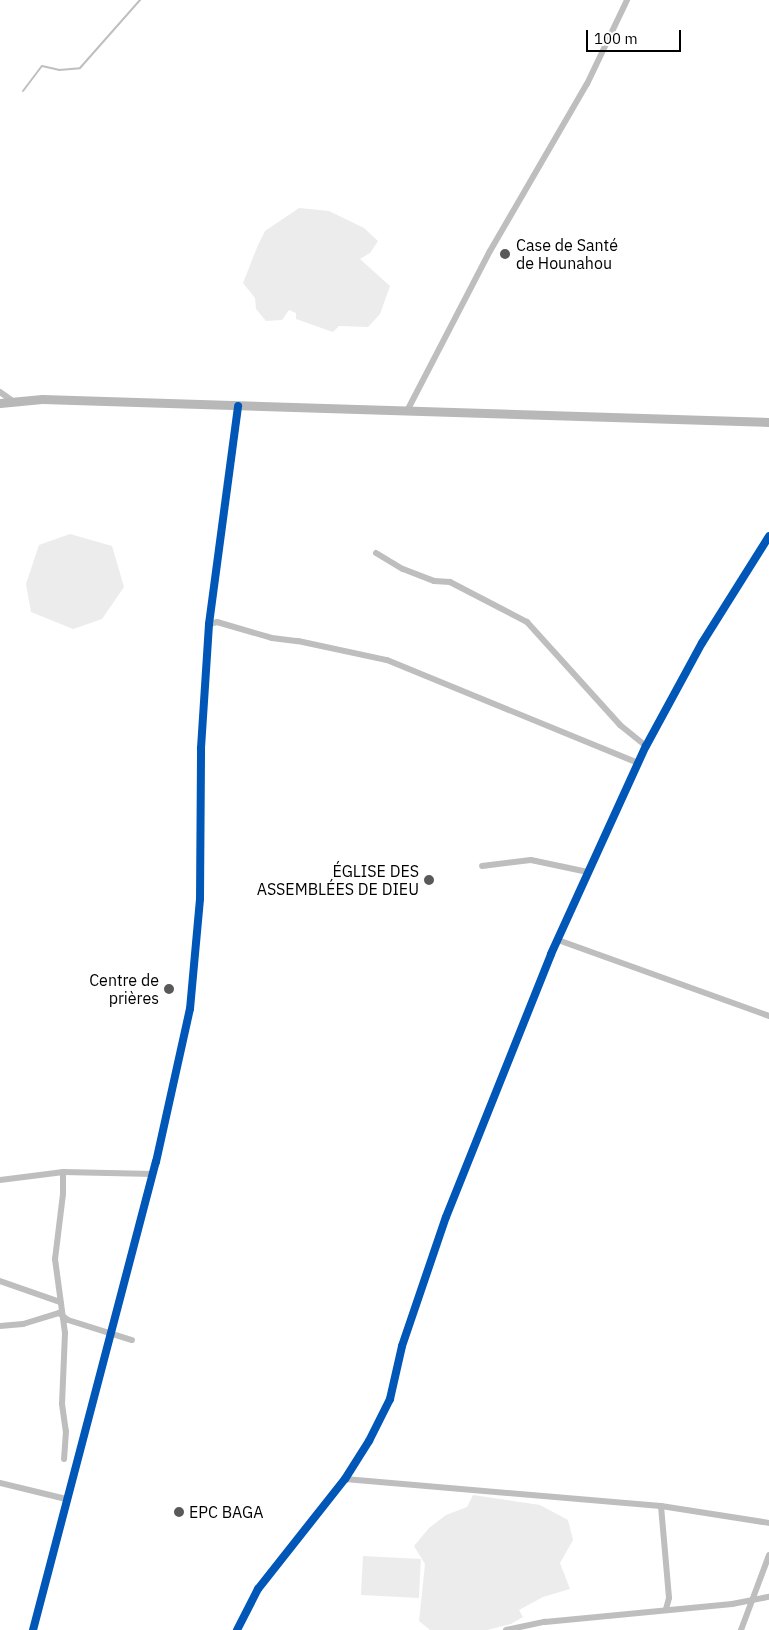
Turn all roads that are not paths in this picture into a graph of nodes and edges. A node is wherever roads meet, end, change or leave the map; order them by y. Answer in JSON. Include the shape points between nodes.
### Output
{"nodes":[{"id":1,"x":627,"y":0,"type":"edge"},
{"id":2,"x":0,"y":392,"type":"edge"},
{"id":3,"x":13,"y":401,"type":"junction"},
{"id":4,"x":0,"y":403,"type":"edge"},
{"id":5,"x":238,"y":406,"type":"junction"},
{"id":6,"x":407,"y":412,"type":"junction"},
{"id":7,"x":769,"y":422,"type":"edge"},
{"id":8,"x":769,"y":536,"type":"edge"},
{"id":9,"x":376,"y":553,"type":"dead end"},
{"id":10,"x":209,"y":624,"type":"junction"},
{"id":11,"x":646,"y":746,"type":"junction"},
{"id":12,"x":638,"y":763,"type":"junction"},
{"id":13,"x":482,"y":866,"type":"dead end"},
{"id":14,"x":588,"y":872,"type":"junction"},
{"id":15,"x":558,"y":940,"type":"junction"},
{"id":16,"x":769,"y":1016,"type":"edge"},
{"id":17,"x":62,"y":1172,"type":"junction"},
{"id":18,"x":153,"y":1174,"type":"junction"},
{"id":19,"x":0,"y":1180,"type":"edge"},
{"id":20,"x":0,"y":1281,"type":"edge"},
{"id":21,"x":60,"y":1302,"type":"junction"},
{"id":22,"x":63,"y":1314,"type":"junction"},
{"id":23,"x":0,"y":1326,"type":"edge"},
{"id":24,"x":109,"y":1332,"type":"junction"},
{"id":25,"x":132,"y":1340,"type":"dead end"},
{"id":26,"x":64,"y":1459,"type":"dead end"},
{"id":27,"x":344,"y":1479,"type":"junction"},
{"id":28,"x":0,"y":1483,"type":"edge"},
{"id":29,"x":66,"y":1499,"type":"junction"},
{"id":30,"x":662,"y":1506,"type":"junction"},
{"id":31,"x":769,"y":1523,"type":"edge"},
{"id":32,"x":769,"y":1555,"type":"edge"},
{"id":33,"x":769,"y":1597,"type":"edge"},
{"id":34,"x":754,"y":1600,"type":"junction"},
{"id":35,"x":666,"y":1609,"type":"junction"},
{"id":36,"x":33,"y":1630,"type":"edge"},
{"id":37,"x":237,"y":1630,"type":"edge"},
{"id":38,"x":506,"y":1630,"type":"edge"},
{"id":39,"x":741,"y":1630,"type":"edge"}],
"edges":[{"from":1,"to":6,"type":"street","via":[[587,84],[490,251]]},
{"from":2,"to":3,"type":"street"},
{"from":3,"to":4,"type":"main road"},
{"from":3,"to":5,"type":"main road","via":[[42,399]]},
{"from":5,"to":6,"type":"main road"},
{"from":5,"to":10,"type":"street"},
{"from":6,"to":7,"type":"main road"},
{"from":8,"to":11,"type":"street","via":[[702,642]]},
{"from":9,"to":11,"type":"street","via":[[403,569],[434,581],[450,582],[527,622],[620,725]]},
{"from":10,"to":12,"type":"street","via":[[217,622],[272,638],[298,640],[387,660]]},
{"from":10,"to":18,"type":"street","via":[[201,748],[200,899],[190,1009]]},
{"from":11,"to":12,"type":"street"},
{"from":12,"to":14,"type":"street"},
{"from":13,"to":14,"type":"street","via":[[531,860]]},
{"from":14,"to":15,"type":"street"},
{"from":15,"to":16,"type":"street"},
{"from":15,"to":27,"type":"street","via":[[446,1217],[402,1346],[390,1399],[369,1441]]},
{"from":17,"to":18,"type":"street"},
{"from":17,"to":19,"type":"street"},
{"from":17,"to":21,"type":"street","via":[[64,1194],[55,1260]]},
{"from":18,"to":24,"type":"street"},
{"from":20,"to":21,"type":"street"},
{"from":21,"to":22,"type":"street"},
{"from":22,"to":23,"type":"street"},
{"from":22,"to":24,"type":"street","via":[[68,1320]]},
{"from":22,"to":26,"type":"street"},
{"from":24,"to":25,"type":"street"},
{"from":24,"to":29,"type":"street"},
{"from":27,"to":30,"type":"street"},
{"from":27,"to":37,"type":"street","via":[[258,1589]]},
{"from":28,"to":29,"type":"street"},
{"from":29,"to":36,"type":"street"},
{"from":30,"to":31,"type":"street"},
{"from":30,"to":35,"type":"street","via":[[669,1598]]},
{"from":32,"to":34,"type":"street"},
{"from":33,"to":34,"type":"street"},
{"from":34,"to":35,"type":"street"},
{"from":34,"to":39,"type":"street"},
{"from":35,"to":38,"type":"street","via":[[545,1622]]}]}
